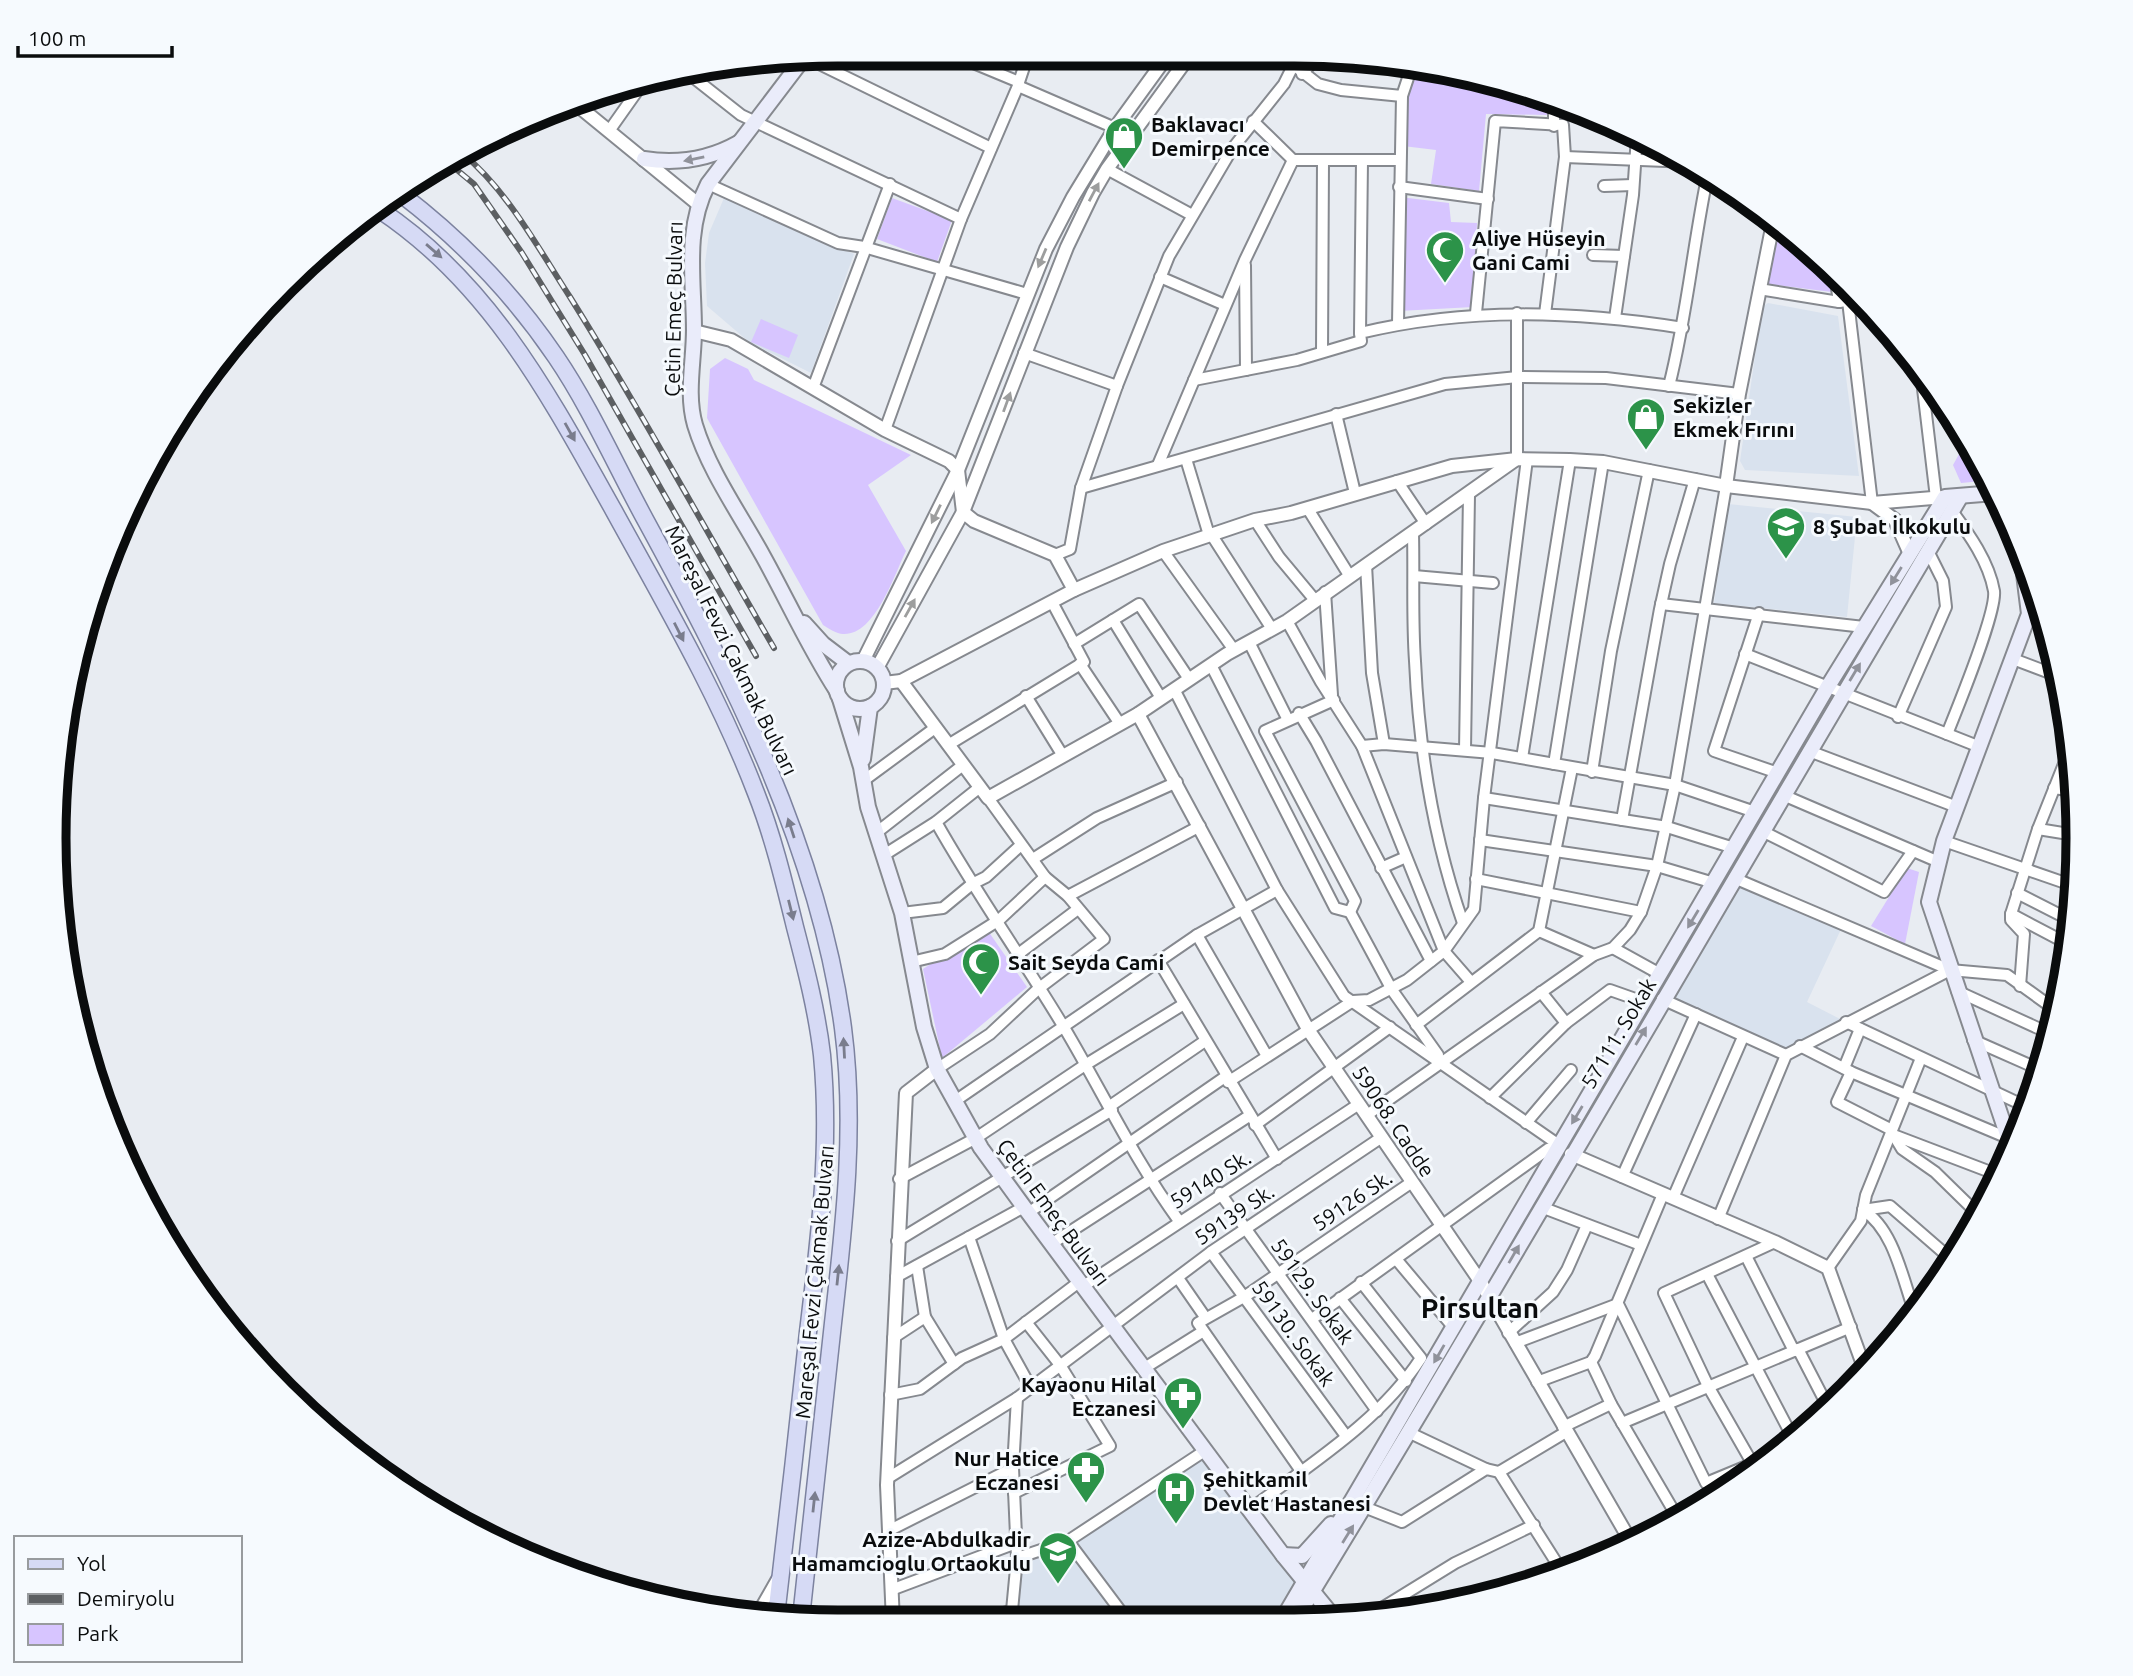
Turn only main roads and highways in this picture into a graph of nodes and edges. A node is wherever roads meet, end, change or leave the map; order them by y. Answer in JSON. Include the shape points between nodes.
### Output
{"nodes":[{"id":1,"x":798,"y":68,"type":"edge"},
{"id":2,"x":742,"y":141,"type":"junction"},
{"id":3,"x":644,"y":159,"type":"road end"},
{"id":4,"x":407,"y":199,"type":"edge"},
{"id":5,"x":385,"y":214,"type":"edge"},
{"id":6,"x":1985,"y":494,"type":"edge"},
{"id":7,"x":1961,"y":496,"type":"junction"},
{"id":8,"x":2026,"y":590,"type":"edge"},
{"id":9,"x":794,"y":612,"type":"junction"},
{"id":10,"x":848,"y":663,"type":"junction"},
{"id":11,"x":838,"y":695,"type":"junction"},
{"id":12,"x":870,"y":707,"type":"junction"},
{"id":13,"x":862,"y":774,"type":"junction"},
{"id":14,"x":2007,"y":1135,"type":"edge"},
{"id":15,"x":1565,"y":1150,"type":"junction"},
{"id":16,"x":1358,"y":1503,"type":"junction"},
{"id":17,"x":1283,"y":1555,"type":"junction"},
{"id":18,"x":1308,"y":1587,"type":"junction"},
{"id":19,"x":777,"y":1607,"type":"edge"},
{"id":20,"x":802,"y":1609,"type":"edge"},
{"id":21,"x":1326,"y":1609,"type":"edge"},
{"id":22,"x":1290,"y":1610,"type":"edge"},
{"id":23,"x":1299,"y":1610,"type":"edge"}],
"edges":[{"from":1,"to":2,"type":"main road","name":"Çetin Emeç Bulvarı"},
{"from":2,"to":3,"type":"main road","one_way":true,"via":[[687,161]]},
{"from":2,"to":9,"type":"main road","name":"Çetin Emeç Bulvarı","via":[[698,204],[691,245],[691,401],[703,447]]},
{"from":20,"to":4,"type":"main road","name":"Mareşal Fevzi Çakmak Bulvarı","one_way":true,"via":[[845,1208],[849,1125],[843,1030],[827,944],[787,816],[740,705],[676,576],[557,358],[507,293],[452,235]]},
{"from":5,"to":19,"type":"main road","name":"Mareşal Fevzi Çakmak Bulvarı","one_way":true,"via":[[443,259],[487,305],[544,385],[724,722],[756,793],[782,874],[822,1054],[825,1125],[823,1200]]},
{"from":6,"to":7,"type":"main road"},
{"from":15,"to":7,"type":"main road","name":"57111. Sokak","one_way":true,"via":[[1662,999]]},
{"from":7,"to":15,"type":"main road","one_way":true,"via":[[1941,498],[1660,974]]},
{"from":8,"to":14,"type":"main road","via":[[2029,614],[1944,841],[1928,902]]},
{"from":9,"to":10,"type":"main road","name":"Çetin Emeç Bulvarı","via":[[823,645]]},
{"from":9,"to":11,"type":"main road","name":"Çetin Emeç Bulvarı"},
{"from":10,"to":11,"type":"main road","via":[[838,675]]},
{"from":10,"to":12,"type":"main road","via":[[863,661],[877,668],[884,683],[880,697]]},
{"from":11,"to":12,"type":"main road","via":[[853,708]]},
{"from":11,"to":13,"type":"main road","name":"Çetin Emeç Bulvarı"},
{"from":12,"to":13,"type":"main road","name":"Çetin Emeç Bulvarı"},
{"from":13,"to":17,"type":"main road","name":"Çetin Emeç Bulvarı","via":[[902,913],[937,1069],[1003,1178]]},
{"from":15,"to":16,"type":"main road","one_way":true,"via":[[1480,1281]]},
{"from":16,"to":15,"type":"main road","name":"57111. Sokak","one_way":true,"via":[[1410,1433],[1541,1207]]},
{"from":16,"to":17,"type":"main road","via":[[1302,1556]]},
{"from":16,"to":18,"type":"main road"},
{"from":17,"to":18,"type":"main road","name":"Çetin Emeç Bulvarı"},
{"from":18,"to":21,"type":"main road","name":"Çetin Emeç Bulvarı"},
{"from":18,"to":22,"type":"main road"},
{"from":18,"to":23,"type":"main road"}]}
